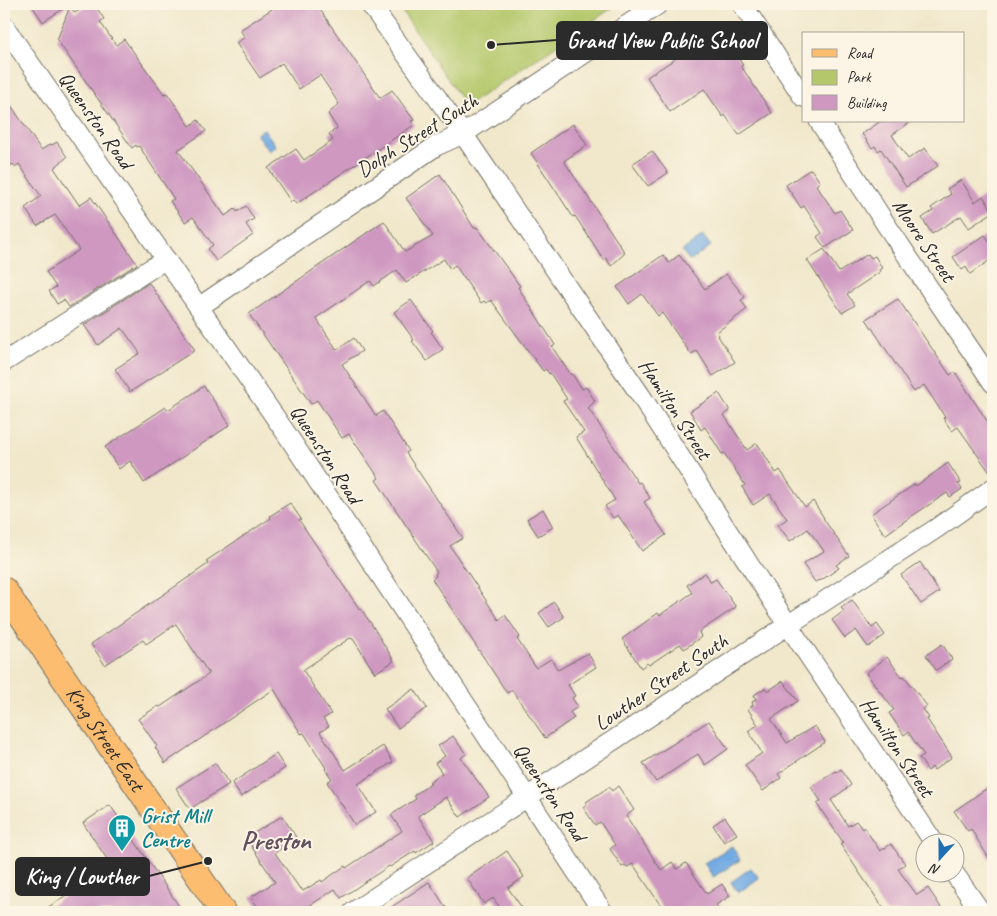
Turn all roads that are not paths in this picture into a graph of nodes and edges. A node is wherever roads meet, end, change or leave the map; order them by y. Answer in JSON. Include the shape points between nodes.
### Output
{"nodes":[{"id":1,"x":370,"y":4,"type":"edge"},
{"id":2,"x":660,"y":4,"type":"edge"},
{"id":3,"x":742,"y":4,"type":"edge"},
{"id":4,"x":4,"y":26,"type":"edge"},
{"id":5,"x":802,"y":95,"type":"edge"},
{"id":6,"x":820,"y":122,"type":"edge"},
{"id":7,"x":463,"y":134,"type":"junction"},
{"id":8,"x":166,"y":259,"type":"junction"},
{"id":9,"x":199,"y":307,"type":"junction"},
{"id":10,"x":4,"y":362,"type":"edge"},
{"id":11,"x":993,"y":382,"type":"edge"},
{"id":12,"x":993,"y":488,"type":"edge"},
{"id":13,"x":4,"y":590,"type":"edge"},
{"id":14,"x":788,"y":625,"type":"junction"},
{"id":15,"x":527,"y":798,"type":"junction"},
{"id":16,"x":928,"y":834,"type":"edge"},
{"id":17,"x":962,"y":884,"type":"edge"},
{"id":18,"x":222,"y":912,"type":"edge"},
{"id":19,"x":353,"y":912,"type":"edge"},
{"id":20,"x":603,"y":912,"type":"edge"},
{"id":21,"x":981,"y":912,"type":"edge"}],
"edges":[{"from":1,"to":7,"type":"street","name":"Hamilton Street"},
{"from":2,"to":7,"type":"street","name":"Dolph Street South"},
{"from":3,"to":5,"type":"street"},
{"from":4,"to":8,"type":"street","name":"Queenston Road"},
{"from":6,"to":11,"type":"street","name":"Moore Street"},
{"from":7,"to":9,"type":"street","name":"Dolph Street South","via":[[436,146]]},
{"from":7,"to":14,"type":"street","name":"Hamilton Street","via":[[641,396]]},
{"from":8,"to":9,"type":"street","name":"Queenston Road"},
{"from":8,"to":10,"type":"street"},
{"from":9,"to":15,"type":"street","name":"Queenston Road"},
{"from":12,"to":14,"type":"street","name":"Lowther Street South"},
{"from":13,"to":18,"type":"main road","name":"King Street East"},
{"from":14,"to":15,"type":"street","name":"Lowther Street South"},
{"from":14,"to":16,"type":"street","name":"Hamilton Street"},
{"from":15,"to":19,"type":"street","name":"Lowther Street South"},
{"from":15,"to":20,"type":"street","name":"Queenston Road"},
{"from":17,"to":21,"type":"street"}]}
